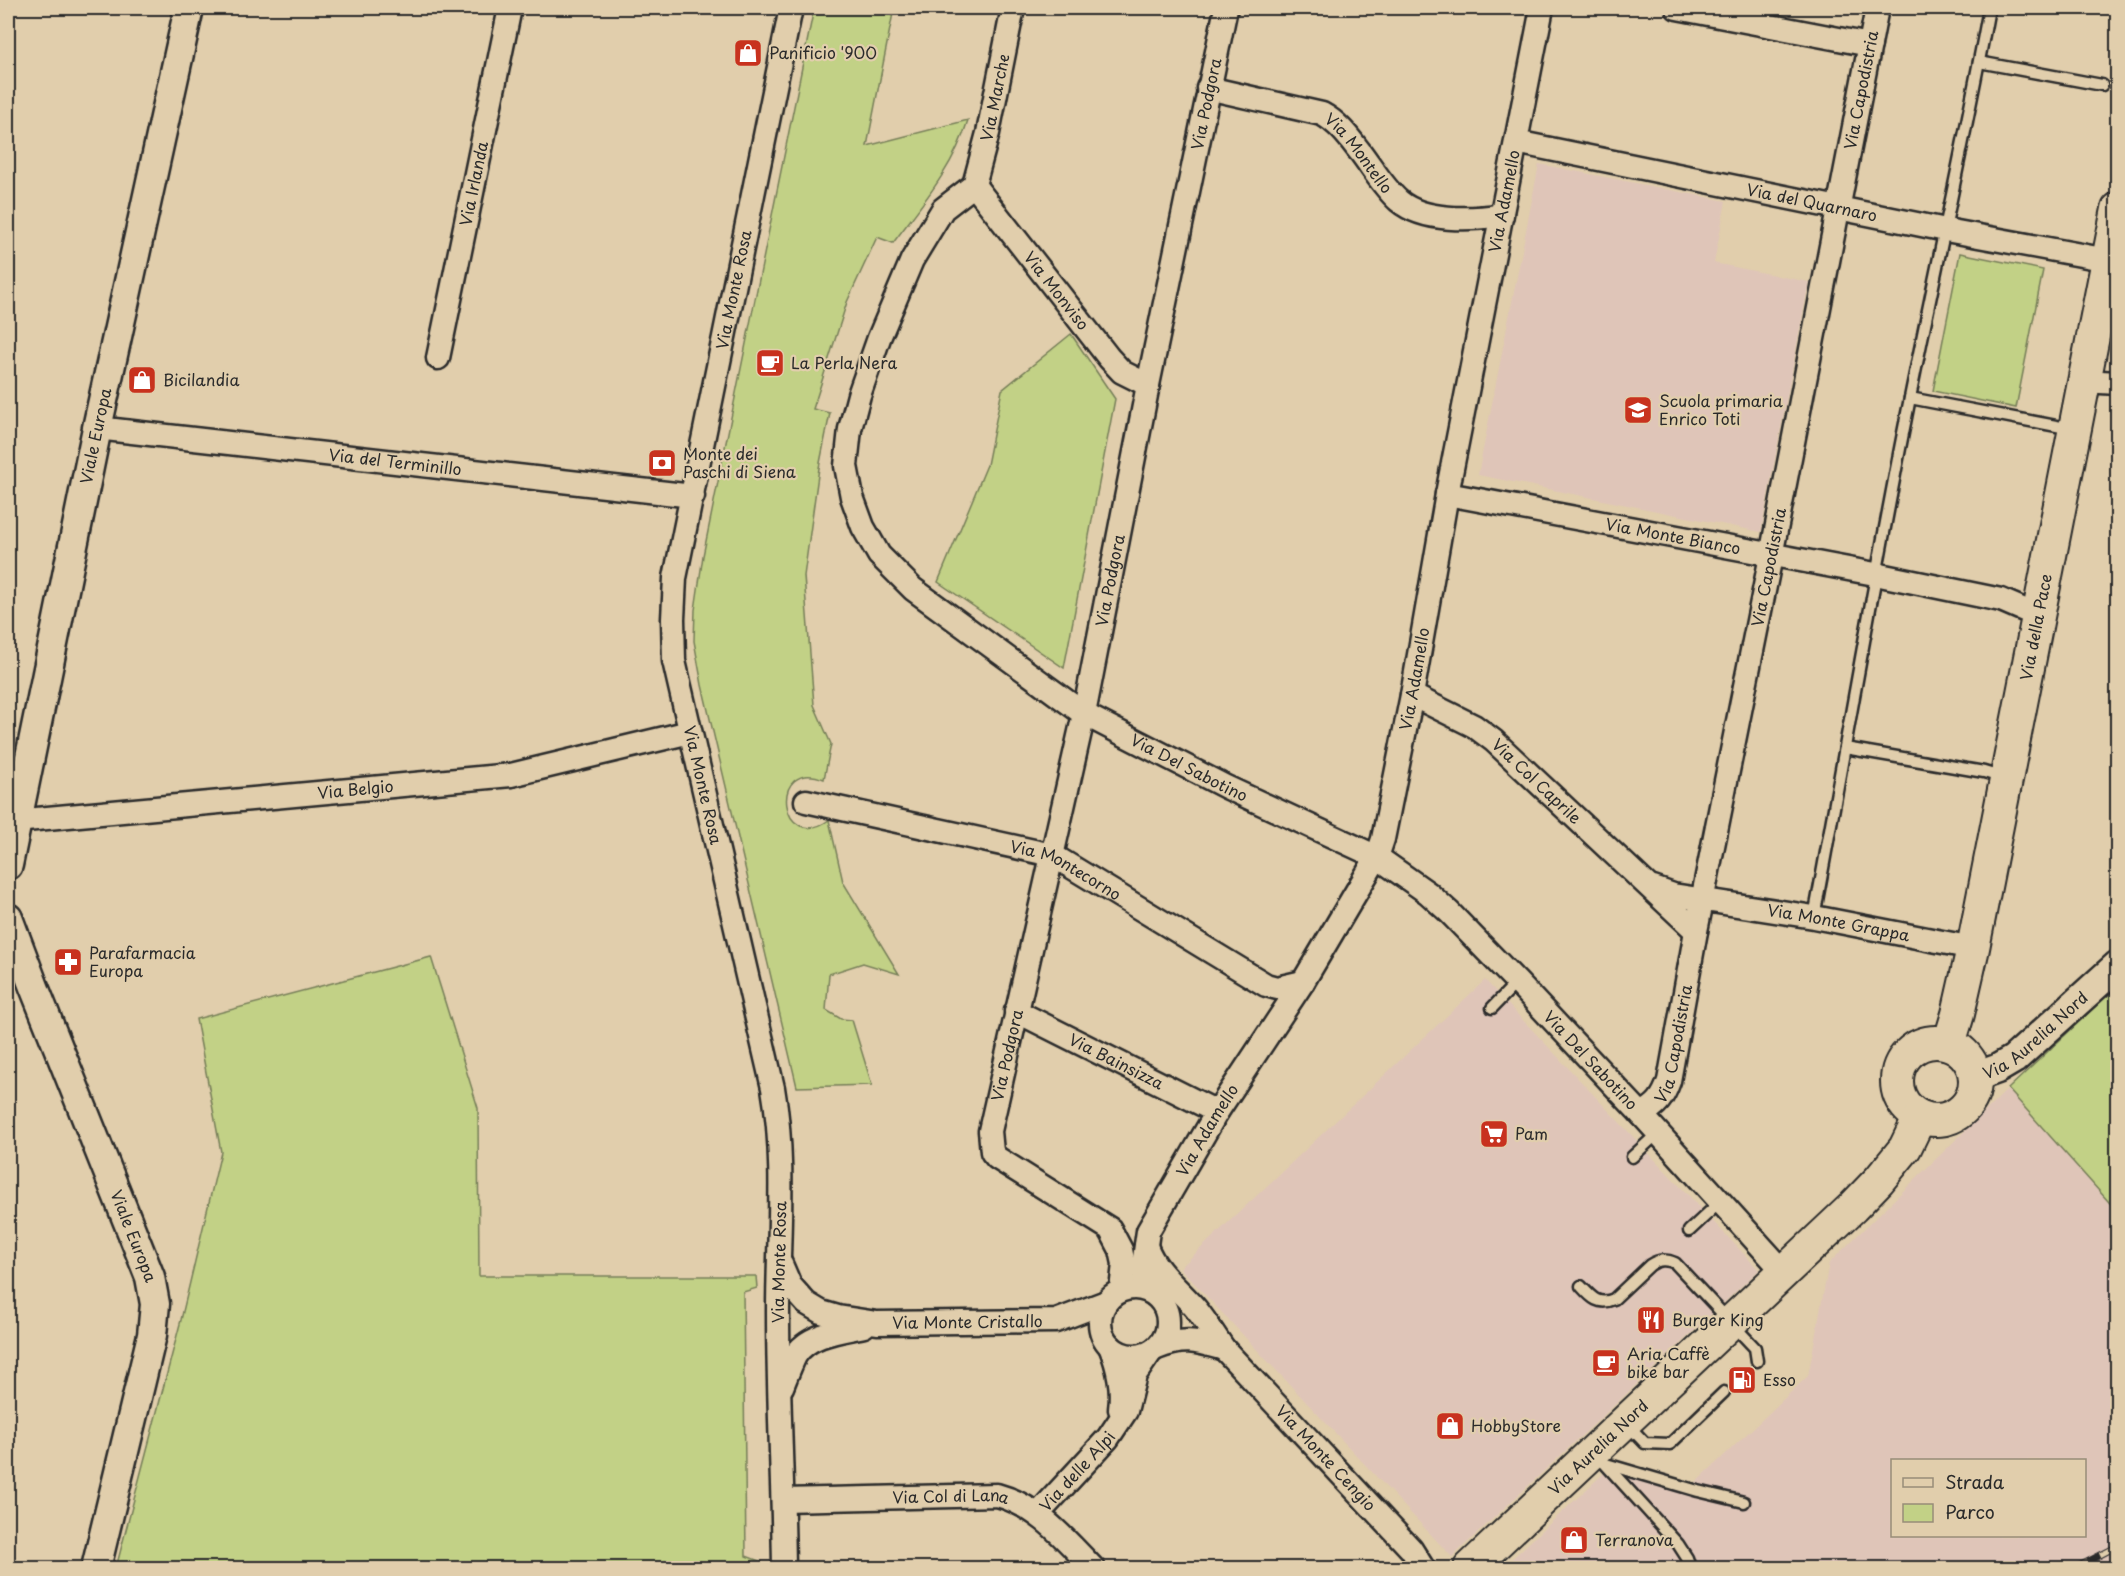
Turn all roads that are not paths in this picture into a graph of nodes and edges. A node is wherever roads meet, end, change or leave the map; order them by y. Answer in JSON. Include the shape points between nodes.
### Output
{"nodes":[{"id":1,"x":189,"y":8,"type":"edge"},
{"id":2,"x":510,"y":8,"type":"edge"},
{"id":3,"x":789,"y":8,"type":"edge"},
{"id":4,"x":1013,"y":8,"type":"edge"},
{"id":5,"x":1226,"y":8,"type":"edge"},
{"id":6,"x":1542,"y":8,"type":"edge"},
{"id":7,"x":1677,"y":8,"type":"edge"},
{"id":8,"x":1877,"y":8,"type":"edge"},
{"id":9,"x":1989,"y":8,"type":"edge"},
{"id":10,"x":1870,"y":45,"type":"junction"},
{"id":11,"x":1979,"y":62,"type":"junction"},
{"id":12,"x":2102,"y":85,"type":"dead end"},
{"id":13,"x":1208,"y":88,"type":"junction"},
{"id":14,"x":1516,"y":142,"type":"junction"},
{"id":15,"x":974,"y":185,"type":"junction"},
{"id":16,"x":1838,"y":208,"type":"junction"},
{"id":17,"x":2118,"y":210,"type":"edge"},
{"id":18,"x":1502,"y":215,"type":"junction"},
{"id":19,"x":1946,"y":230,"type":"junction"},
{"id":20,"x":2108,"y":260,"type":"junction"},
{"id":21,"x":438,"y":358,"type":"dead end"},
{"id":22,"x":2083,"y":381,"type":"junction"},
{"id":23,"x":2118,"y":383,"type":"edge"},
{"id":24,"x":1148,"y":385,"type":"junction"},
{"id":25,"x":1910,"y":398,"type":"junction"},
{"id":26,"x":97,"y":428,"type":"junction"},
{"id":27,"x":2074,"y":429,"type":"junction"},
{"id":28,"x":1447,"y":494,"type":"junction"},
{"id":29,"x":693,"y":496,"type":"junction"},
{"id":30,"x":1771,"y":556,"type":"junction"},
{"id":31,"x":1875,"y":574,"type":"junction"},
{"id":32,"x":2038,"y":616,"type":"junction"},
{"id":33,"x":1412,"y":695,"type":"junction"},
{"id":34,"x":1084,"y":714,"type":"junction"},
{"id":35,"x":690,"y":732,"type":"junction"},
{"id":36,"x":1845,"y":748,"type":"junction"},
{"id":37,"x":2006,"y":779,"type":"junction"},
{"id":38,"x":806,"y":801,"type":"dead end"},
{"id":39,"x":15,"y":821,"type":"junction"},
{"id":40,"x":1052,"y":855,"type":"junction"},
{"id":41,"x":1377,"y":857,"type":"junction"},
{"id":42,"x":8,"y":865,"type":"edge"},
{"id":43,"x":1648,"y":886,"type":"junction"},
{"id":44,"x":1703,"y":900,"type":"junction"},
{"id":45,"x":1814,"y":917,"type":"junction"},
{"id":46,"x":8,"y":918,"type":"edge"},
{"id":47,"x":1696,"y":931,"type":"junction"},
{"id":48,"x":1972,"y":948,"type":"junction"},
{"id":49,"x":2118,"y":965,"type":"edge"},
{"id":50,"x":1303,"y":982,"type":"junction"},
{"id":51,"x":1517,"y":982,"type":"junction"},
{"id":52,"x":1492,"y":1008,"type":"dead end"},
{"id":53,"x":1016,"y":1011,"type":"junction"},
{"id":54,"x":1949,"y":1044,"type":"junction"},
{"id":55,"x":1975,"y":1077,"type":"junction"},
{"id":56,"x":1218,"y":1112,"type":"junction"},
{"id":57,"x":1641,"y":1114,"type":"junction"},
{"id":58,"x":1920,"y":1117,"type":"junction"},
{"id":59,"x":1658,"y":1133,"type":"junction"},
{"id":60,"x":1632,"y":1157,"type":"dead end"},
{"id":61,"x":1720,"y":1202,"type":"junction"},
{"id":62,"x":1110,"y":1229,"type":"junction"},
{"id":63,"x":1689,"y":1231,"type":"dead end"},
{"id":64,"x":1147,"y":1238,"type":"junction"},
{"id":65,"x":778,"y":1257,"type":"junction"},
{"id":66,"x":1785,"y":1273,"type":"junction"},
{"id":67,"x":1581,"y":1286,"type":"dead end"},
{"id":68,"x":1152,"y":1292,"type":"junction"},
{"id":69,"x":1114,"y":1296,"type":"junction"},
{"id":70,"x":1168,"y":1314,"type":"junction"},
{"id":71,"x":1056,"y":1321,"type":"junction"},
{"id":72,"x":877,"y":1323,"type":"junction"},
{"id":73,"x":1732,"y":1323,"type":"junction"},
{"id":74,"x":1107,"y":1342,"type":"junction"},
{"id":75,"x":1224,"y":1349,"type":"junction"},
{"id":76,"x":1153,"y":1350,"type":"junction"},
{"id":77,"x":1757,"y":1361,"type":"dead end"},
{"id":78,"x":1724,"y":1392,"type":"dead end"},
{"id":79,"x":778,"y":1397,"type":"junction"},
{"id":80,"x":1626,"y":1422,"type":"junction"},
{"id":81,"x":1116,"y":1426,"type":"junction"},
{"id":82,"x":1600,"y":1458,"type":"junction"},
{"id":83,"x":783,"y":1500,"type":"junction"},
{"id":84,"x":1744,"y":1502,"type":"dead end"},
{"id":85,"x":1038,"y":1514,"type":"junction"},
{"id":86,"x":96,"y":1569,"type":"edge"},
{"id":87,"x":784,"y":1569,"type":"edge"},
{"id":88,"x":1093,"y":1569,"type":"edge"},
{"id":89,"x":1423,"y":1569,"type":"edge"},
{"id":90,"x":1470,"y":1569,"type":"edge"},
{"id":91,"x":1690,"y":1569,"type":"edge"}],
"edges":[{"from":1,"to":26,"type":"street","name":"Viale Europa"},
{"from":2,"to":21,"type":"street","name":"Via Irlanda"},
{"from":3,"to":29,"type":"street","name":"Via Monte Rosa"},
{"from":4,"to":15,"type":"street","name":"Via Marche"},
{"from":5,"to":13,"type":"street","name":"Via Podgora"},
{"from":6,"to":14,"type":"street","name":"Via Adamello"},
{"from":7,"to":10,"type":"street"},
{"from":8,"to":10,"type":"street","name":"Via Capodistria"},
{"from":9,"to":11,"type":"lane"},
{"from":10,"to":16,"type":"street","name":"Via Capodistria"},
{"from":11,"to":12,"type":"lane"},
{"from":11,"to":19,"type":"lane"},
{"from":13,"to":18,"type":"street","name":"Via Montello","via":[[1332,119],[1391,193],[1414,210],[1465,219]]},
{"from":13,"to":24,"type":"street","name":"Via Podgora"},
{"from":14,"to":16,"type":"street","name":"Via del Quarnaro"},
{"from":14,"to":18,"type":"street","name":"Via Adamello"},
{"from":15,"to":24,"type":"street","name":"Via Monviso","via":[[1109,358],[1132,378]]},
{"from":15,"to":34,"type":"street","name":"Via Del Sabotino","via":[[943,208],[912,260],[879,338],[850,429],[846,466],[852,497],[862,527],[879,555],[913,589]]},
{"from":16,"to":19,"type":"street","name":"Via del Quarnaro"},
{"from":16,"to":30,"type":"street","name":"Via Capodistria"},
{"from":17,"to":20,"type":"main road","name":"Via della Pace"},
{"from":18,"to":28,"type":"street","name":"Via Adamello"},
{"from":19,"to":20,"type":"street","name":"Via del Quarnaro"},
{"from":19,"to":25,"type":"lane"},
{"from":20,"to":22,"type":"main road","name":"Via della Pace"},
{"from":22,"to":23,"type":"street"},
{"from":22,"to":27,"type":"main road","name":"Via della Pace"},
{"from":24,"to":34,"type":"street","name":"Via Podgora"},
{"from":25,"to":27,"type":"lane"},
{"from":25,"to":31,"type":"lane"},
{"from":26,"to":29,"type":"street","name":"Via del Terminillo"},
{"from":26,"to":39,"type":"street","name":"Viale Europa"},
{"from":27,"to":32,"type":"main road","name":"Via della Pace"},
{"from":28,"to":30,"type":"street","name":"Via Monte Bianco"},
{"from":28,"to":33,"type":"street","name":"Via Adamello"},
{"from":29,"to":35,"type":"street","name":"Via Monte Rosa","via":[[675,578],[673,619],[674,661]]},
{"from":30,"to":31,"type":"street","name":"Via Monte Bianco"},
{"from":30,"to":44,"type":"street","name":"Via Capodistria"},
{"from":31,"to":32,"type":"street","name":"Via Monte Bianco","via":[[2001,600]]},
{"from":31,"to":36,"type":"lane"},
{"from":32,"to":37,"type":"main road","name":"Via della Pace"},
{"from":33,"to":41,"type":"street","name":"Via Adamello"},
{"from":33,"to":43,"type":"street","name":"Via Col Caprile","via":[[1474,726],[1494,741]]},
{"from":34,"to":40,"type":"street","name":"Via Podgora"},
{"from":34,"to":41,"type":"street","name":"Via Del Sabotino","via":[[1226,787]]},
{"from":35,"to":39,"type":"street","name":"Via Belgio","via":[[511,775]]},
{"from":35,"to":65,"type":"street","name":"Via Monte Rosa","via":[[779,1123]]},
{"from":36,"to":37,"type":"lane"},
{"from":36,"to":45,"type":"lane"},
{"from":37,"to":48,"type":"main road","name":"Via della Pace"},
{"from":38,"to":40,"type":"street","name":"Via Montecorno"},
{"from":39,"to":42,"type":"street","name":"Viale Europa"},
{"from":40,"to":50,"type":"street","name":"Via Montecorno","via":[[1266,985],[1277,988]]},
{"from":40,"to":53,"type":"street","name":"Via Podgora"},
{"from":41,"to":50,"type":"street","name":"Via Adamello"},
{"from":41,"to":51,"type":"street","name":"Via Del Sabotino","via":[[1428,893]]},
{"from":43,"to":44,"type":"street","name":"Via Col Caprile"},
{"from":43,"to":47,"type":"street","name":"Via Col Caprile"},
{"from":44,"to":45,"type":"street","name":"Via Monte Grappa"},
{"from":44,"to":47,"type":"street","name":"Via Capodistria"},
{"from":45,"to":48,"type":"street","name":"Via Monte Grappa"},
{"from":46,"to":86,"type":"street","name":"Viale Europa","via":[[150,1277],[155,1304],[152,1335]]},
{"from":47,"to":57,"type":"street","name":"Via Capodistria","via":[[1666,1090],[1653,1109]]},
{"from":48,"to":54,"type":"main road","name":"Via della Pace"},
{"from":49,"to":55,"type":"street","name":"Via Aurelia Nord","via":[[2014,1059]]},
{"from":50,"to":56,"type":"street","name":"Via Adamello"},
{"from":51,"to":52,"type":"lane"},
{"from":51,"to":57,"type":"street","name":"Via Del Sabotino"},
{"from":53,"to":56,"type":"street","name":"Via Bainsizza"},
{"from":53,"to":62,"type":"street","name":"Via Podgora","via":[[990,1131],[992,1152],[1010,1168]]},
{"from":54,"to":55,"type":"main road","name":"Via Aurelia Nord","via":[[1967,1056]]},
{"from":54,"to":58,"type":"main road","via":[[1937,1041],[1914,1048],[1899,1066],[1897,1084],[1902,1101]]},
{"from":55,"to":58,"type":"main road","name":"Via Aurelia Nord","via":[[1971,1100],[1964,1109],[1943,1119]]},
{"from":56,"to":64,"type":"street","name":"Via Adamello"},
{"from":57,"to":59,"type":"street","name":"Via Del Sabotino"},
{"from":58,"to":66,"type":"main road","name":"Via Aurelia Nord","via":[[1905,1148],[1879,1180]]},
{"from":59,"to":60,"type":"lane"},
{"from":59,"to":61,"type":"street","name":"Via Del Sabotino"},
{"from":61,"to":63,"type":"lane"},
{"from":61,"to":66,"type":"street","name":"Via Del Sabotino"},
{"from":62,"to":64,"type":"street","via":[[1125,1236]]},
{"from":62,"to":69,"type":"street","via":[[1124,1264]]},
{"from":64,"to":68,"type":"street","name":"Via Adamello","via":[[1144,1276]]},
{"from":64,"to":75,"type":"street","name":"Via Monte Cengio","via":[[1153,1262],[1199,1313]]},
{"from":65,"to":72,"type":"street","via":[[790,1285],[806,1303],[820,1312]]},
{"from":65,"to":79,"type":"street","name":"Via Monte Rosa"},
{"from":66,"to":73,"type":"main road","name":"Via Aurelia Nord"},
{"from":67,"to":73,"type":"lane","via":[[1593,1299],[1608,1302],[1650,1264],[1669,1260]]},
{"from":68,"to":69,"type":"street","name":"Via Monte Cristallo","via":[[1137,1287]]},
{"from":68,"to":70,"type":"street"},
{"from":69,"to":71,"type":"street","name":"Via Monte Cristallo"},
{"from":69,"to":74,"type":"street","via":[[1100,1320]]},
{"from":70,"to":75,"type":"street","name":"Via Monte Cengio"},
{"from":70,"to":76,"type":"street","via":[[1167,1332]]},
{"from":71,"to":72,"type":"street","name":"Via Monte Cristallo"},
{"from":71,"to":74,"type":"street","name":"Via Monte Cristallo"},
{"from":72,"to":79,"type":"street","via":[[822,1336],[807,1344],[796,1355]]},
{"from":73,"to":77,"type":"lane","via":[[1755,1348]]},
{"from":73,"to":80,"type":"main road","name":"Via Aurelia Nord"},
{"from":74,"to":76,"type":"street","name":"Via Monte Cristallo","via":[[1118,1353],[1128,1356]]},
{"from":74,"to":81,"type":"street","name":"Via delle Alpi","via":[[1116,1363],[1121,1398]]},
{"from":75,"to":76,"type":"street","name":"Via Monte Cengio","via":[[1196,1340]]},
{"from":75,"to":89,"type":"street","name":"Via Monte Cengio","via":[[1411,1549]]},
{"from":76,"to":81,"type":"street","name":"Via delle Alpi","via":[[1140,1367],[1126,1411]]},
{"from":78,"to":80,"type":"lane","via":[[1670,1444],[1645,1443]]},
{"from":79,"to":83,"type":"street","name":"Via Monte Rosa"},
{"from":80,"to":82,"type":"main road","name":"Via Aurelia Nord"},
{"from":81,"to":85,"type":"street","name":"Via delle Alpi"},
{"from":82,"to":84,"type":"lane"},
{"from":82,"to":90,"type":"main road","name":"Via Aurelia Nord"},
{"from":82,"to":91,"type":"lane","via":[[1678,1544]]},
{"from":83,"to":85,"type":"street","name":"Via Col di Lana","via":[[997,1495],[1026,1505]]},
{"from":83,"to":87,"type":"street","name":"Via Monte Rosa"},
{"from":85,"to":88,"type":"street","name":"Via Col di Lana"}]}
